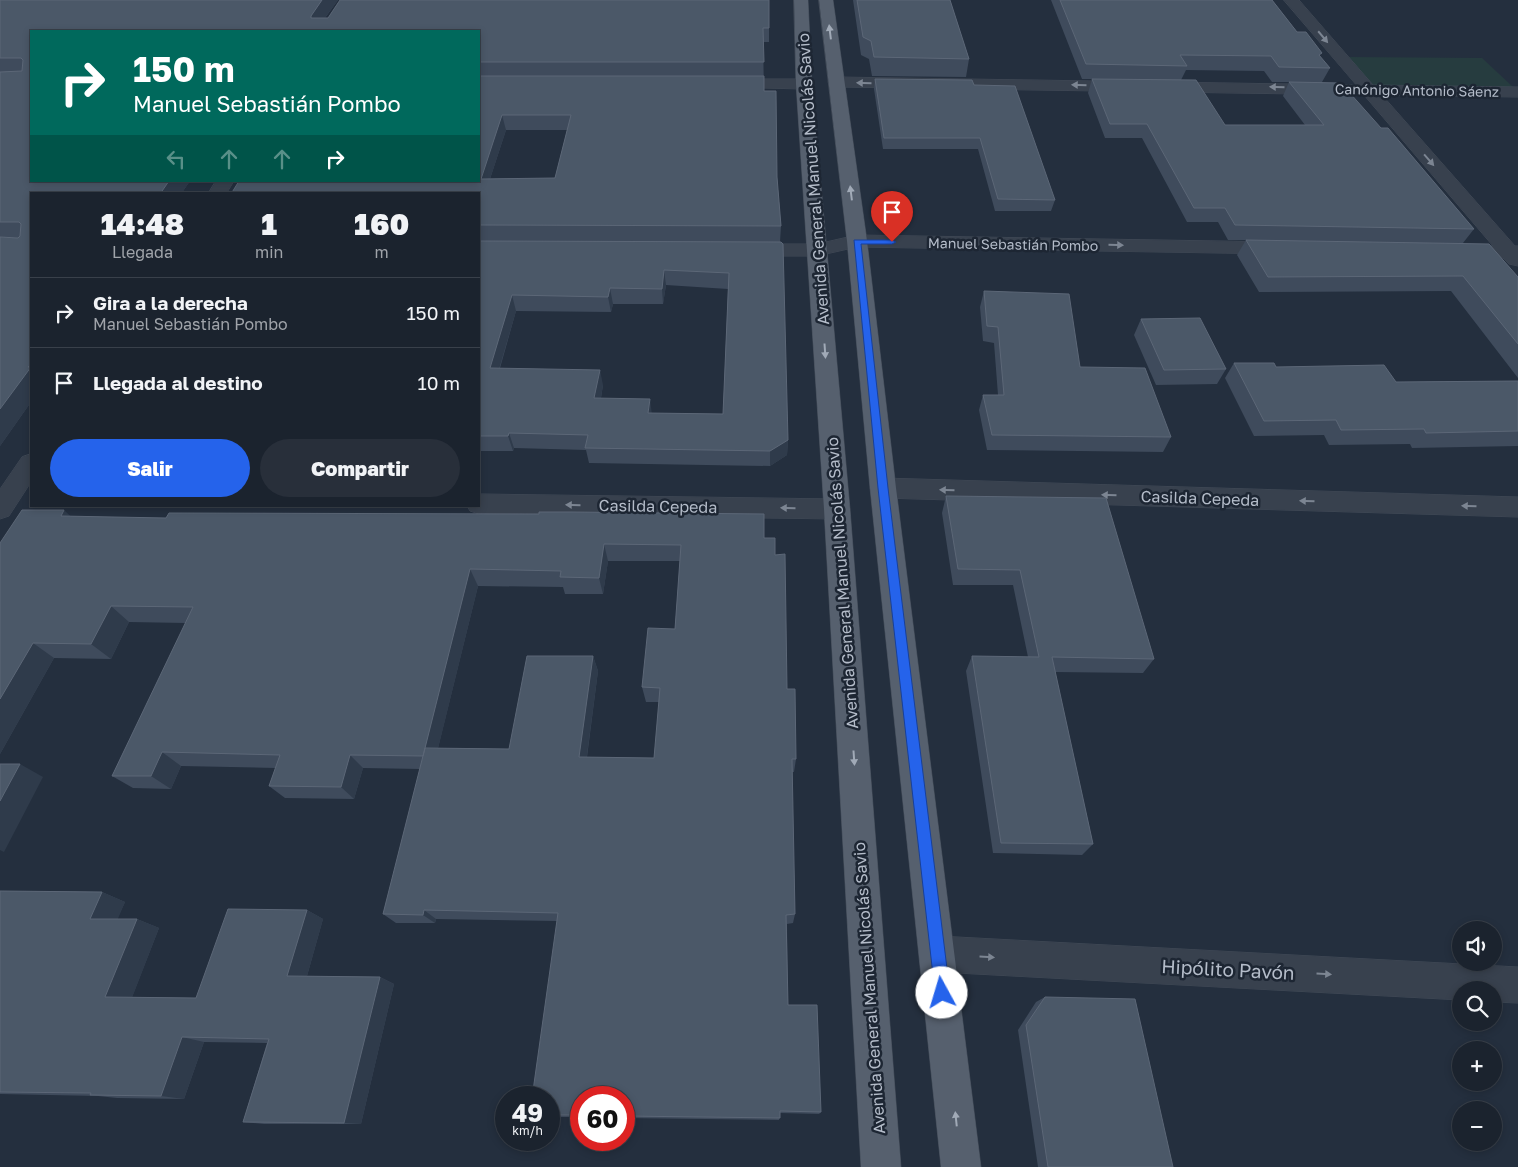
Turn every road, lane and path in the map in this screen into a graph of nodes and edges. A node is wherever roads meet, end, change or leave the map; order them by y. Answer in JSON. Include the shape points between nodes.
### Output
{"nodes":[{"id":1,"x":801,"y":0,"type":"edge"},
{"id":2,"x":826,"y":0,"type":"edge"},
{"id":3,"x":1291,"y":0,"type":"edge"},
{"id":4,"x":836,"y":82,"type":"junction"},
{"id":5,"x":706,"y":84,"type":"edge"},
{"id":6,"x":804,"y":84,"type":"junction"},
{"id":7,"x":1366,"y":88,"type":"junction"},
{"id":8,"x":1518,"y":92,"type":"edge"},
{"id":9,"x":857,"y":241,"type":"junction"},
{"id":10,"x":1294,"y":248,"type":"edge"},
{"id":11,"x":728,"y":250,"type":"edge"},
{"id":12,"x":817,"y":250,"type":"junction"},
{"id":13,"x":1440,"y":250,"type":"edge"},
{"id":14,"x":1515,"y":255,"type":"edge"},
{"id":15,"x":30,"y":466,"type":"edge"},
{"id":16,"x":883,"y":488,"type":"junction"},
{"id":17,"x":10,"y":500,"type":"edge"},
{"id":18,"x":480,"y":504,"type":"edge"},
{"id":19,"x":1518,"y":507,"type":"edge"},
{"id":20,"x":837,"y":509,"type":"junction"},
{"id":21,"x":938,"y":954,"type":"junction"},
{"id":22,"x":1518,"y":985,"type":"edge"},
{"id":23,"x":881,"y":1167,"type":"edge"},
{"id":24,"x":961,"y":1167,"type":"edge"}],
"edges":[{"from":1,"to":6,"type":"main road","name":"Avenida General Manuel Nicolás Savio"},
{"from":4,"to":2,"type":"main road","name":"Avenida General Manuel Nicolás Savio","one_way":true},
{"from":3,"to":7,"type":"street","one_way":true},
{"from":7,"to":4,"type":"street","name":"Canónigo Antonio Sáenz","one_way":true},
{"from":9,"to":4,"type":"main road","name":"Avenida General Manuel Nicolás Savio","one_way":true},
{"from":5,"to":6,"type":"street"},
{"from":6,"to":12,"type":"main road","name":"Avenida General Manuel Nicolás Savio"},
{"from":7,"to":8,"type":"street","name":"Canónigo Antonio Sáenz"},
{"from":7,"to":14,"type":"street","one_way":true},
{"from":9,"to":10,"type":"street","name":"Manuel Sebastián Pombo","one_way":true},
{"from":9,"to":12,"type":"street","name":"Manuel Sebastián Pombo"},
{"from":9,"to":16,"type":"main road","name":"Avenida General Manuel Nicolás Savio"},
{"from":11,"to":12,"type":"street","name":"Manuel Sebastián Pombo"},
{"from":12,"to":20,"type":"main road","name":"Avenida General Manuel Nicolás Savio","one_way":true},
{"from":13,"to":14,"type":"street"},
{"from":15,"to":17,"type":"street"},
{"from":19,"to":16,"type":"street","name":"Casilda Cepeda","one_way":true},
{"from":16,"to":21,"type":"main road","name":"Avenida General Manuel Nicolás Savio"},
{"from":20,"to":18,"type":"street","name":"Casilda Cepeda","one_way":true},
{"from":20,"to":23,"type":"main road","name":"Avenida General Manuel Nicolás Savio","one_way":true},
{"from":21,"to":22,"type":"street","name":"Hipólito Pavón","one_way":true},
{"from":24,"to":21,"type":"main road","name":"Avenida General Manuel Nicolás Savio","one_way":true}]}
